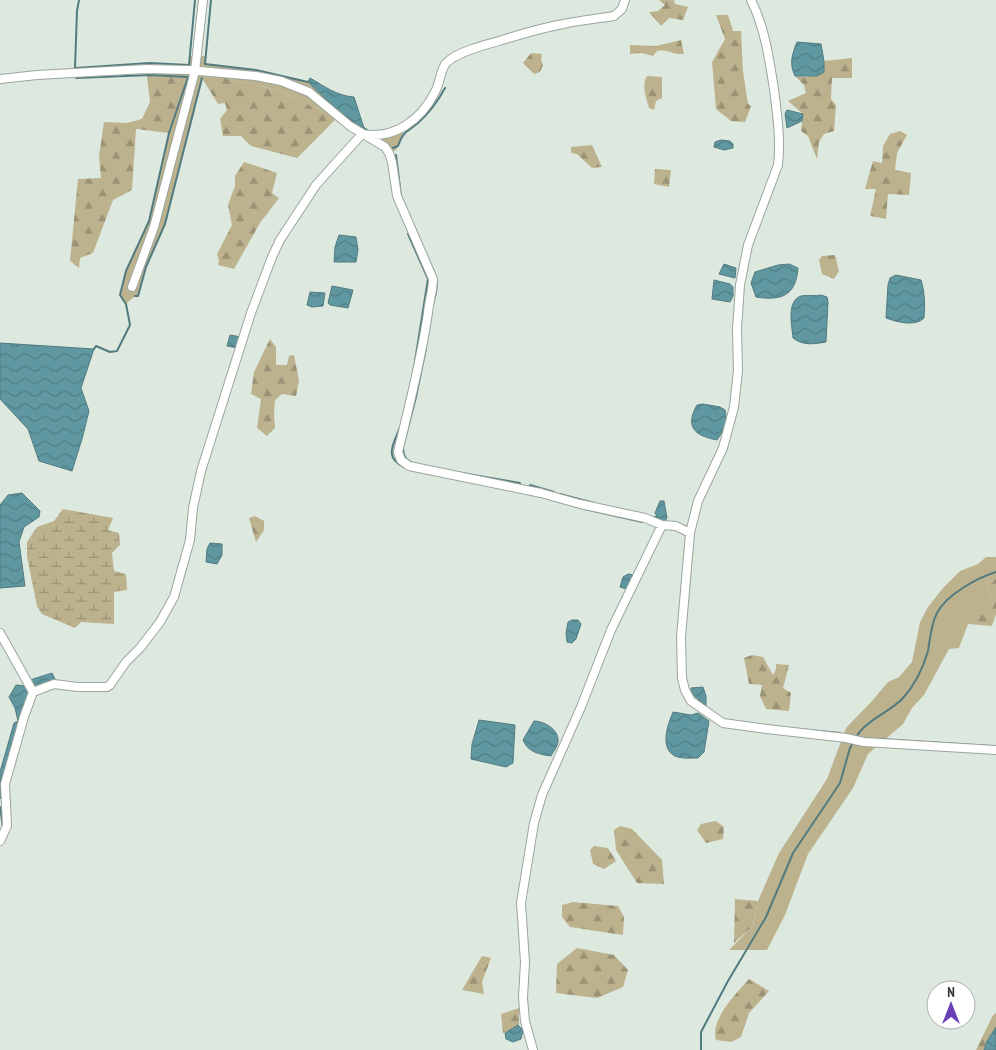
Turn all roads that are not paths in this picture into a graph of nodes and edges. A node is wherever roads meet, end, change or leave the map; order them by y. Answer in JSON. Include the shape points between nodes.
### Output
{"nodes":[{"id":1,"x":203,"y":0,"type":"edge"},
{"id":2,"x":625,"y":0,"type":"edge"},
{"id":3,"x":751,"y":0,"type":"edge"},
{"id":4,"x":196,"y":71,"type":"junction"},
{"id":5,"x":0,"y":80,"type":"edge"},
{"id":6,"x":362,"y":134,"type":"junction"},
{"id":7,"x":132,"y":287,"type":"dead end"},
{"id":8,"x":662,"y":525,"type":"junction"},
{"id":9,"x":690,"y":533,"type":"junction"},
{"id":10,"x":0,"y":633,"type":"edge"},
{"id":11,"x":32,"y":692,"type":"junction"},
{"id":12,"x":996,"y":750,"type":"edge"},
{"id":13,"x":0,"y":841,"type":"edge"},
{"id":14,"x":533,"y":1050,"type":"edge"}],
"edges":[{"from":1,"to":4,"type":"street"},
{"from":2,"to":6,"type":"street","via":[[622,10],[614,16],[529,32],[476,47],[454,58],[446,64],[436,91],[415,120],[380,136]]},
{"from":3,"to":9,"type":"street","via":[[760,19],[768,51],[780,152],[748,245],[740,285],[734,406],[723,448],[698,501]]},
{"from":4,"to":5,"type":"street","via":[[146,69]]},
{"from":4,"to":6,"type":"street","via":[[256,76],[310,92]]},
{"from":4,"to":7,"type":"street","via":[[154,227]]},
{"from":6,"to":8,"type":"street","via":[[390,153],[397,196],[433,279],[420,361],[398,452],[400,460],[429,471],[515,487],[645,518]]},
{"from":6,"to":11,"type":"street","via":[[316,185],[272,257],[201,471],[183,568],[174,597],[160,622],[107,687],[54,684]]},
{"from":8,"to":9,"type":"street","via":[[676,526]]},
{"from":8,"to":14,"type":"street","via":[[610,630],[581,707],[542,795],[534,823],[521,903],[525,962],[523,998],[525,1022]]},
{"from":9,"to":12,"type":"street","via":[[681,637],[682,678],[691,701],[724,723],[864,742]]},
{"from":10,"to":11,"type":"street"},
{"from":11,"to":13,"type":"street","via":[[5,784],[7,826]]}]}
